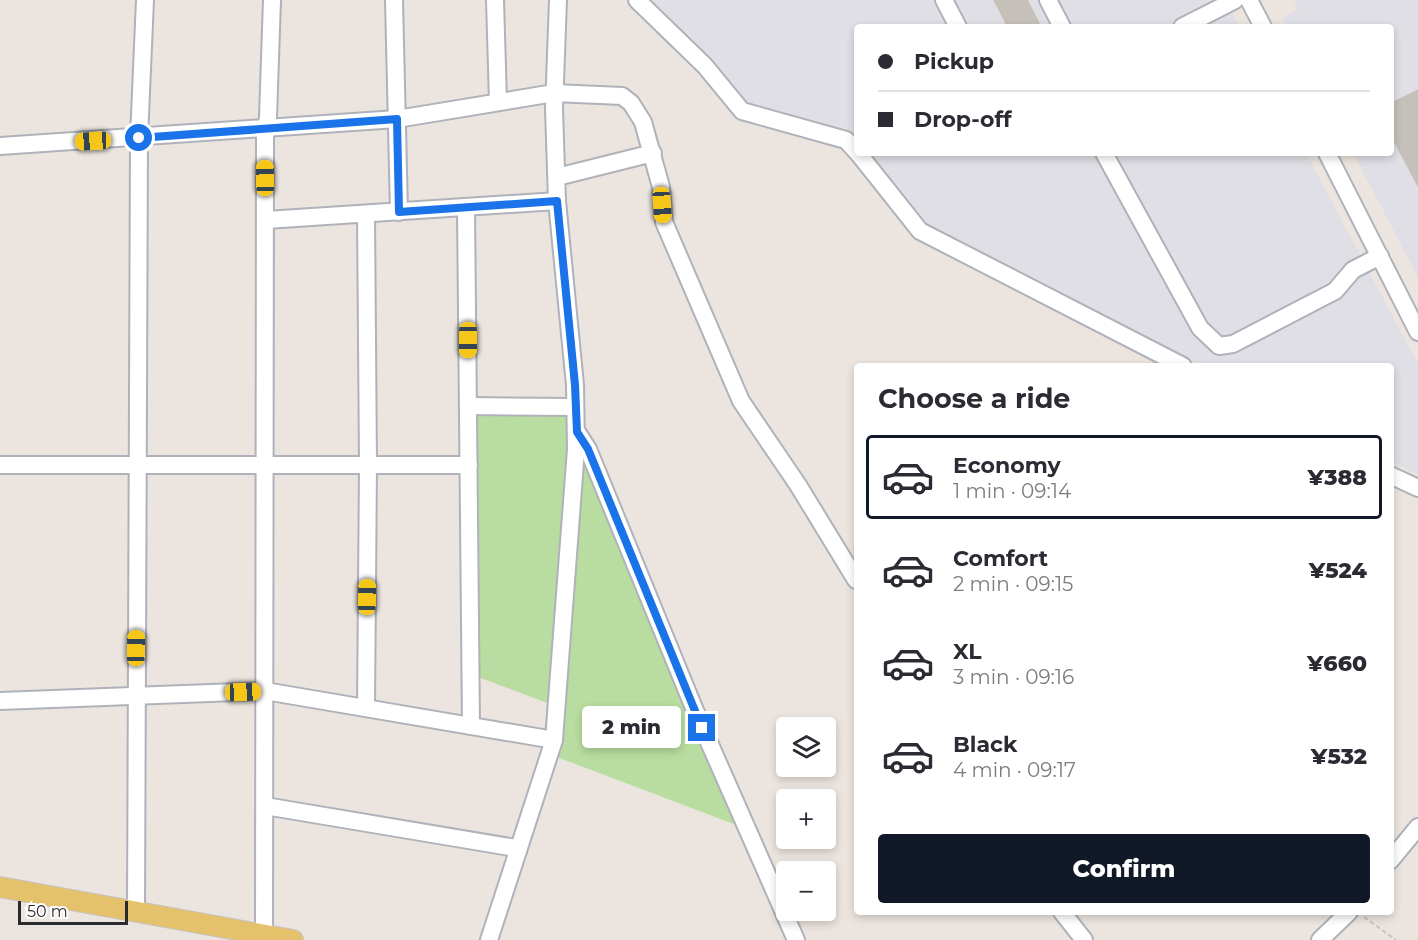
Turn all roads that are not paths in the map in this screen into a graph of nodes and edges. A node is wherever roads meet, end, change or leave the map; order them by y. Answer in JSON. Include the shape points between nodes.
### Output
{"nodes":[{"id":1,"x":145,"y":0,"type":"edge"},
{"id":2,"x":272,"y":0,"type":"edge"},
{"id":3,"x":394,"y":0,"type":"edge"},
{"id":4,"x":495,"y":0,"type":"edge"},
{"id":5,"x":558,"y":0,"type":"edge"},
{"id":6,"x":638,"y":0,"type":"edge"},
{"id":7,"x":944,"y":0,"type":"edge"},
{"id":8,"x":1048,"y":0,"type":"edge"},
{"id":9,"x":1235,"y":0,"type":"edge"},
{"id":10,"x":1249,"y":0,"type":"edge"},
{"id":11,"x":956,"y":24,"type":"edge"},
{"id":12,"x":1060,"y":24,"type":"edge"},
{"id":13,"x":1188,"y":24,"type":"edge"},
{"id":14,"x":1261,"y":24,"type":"edge"},
{"id":15,"x":554,"y":93,"type":"junction"},
{"id":16,"x":498,"y":102,"type":"junction"},
{"id":17,"x":397,"y":119,"type":"junction"},
{"id":18,"x":266,"y":128,"type":"junction"},
{"id":19,"x":139,"y":138,"type":"junction"},
{"id":20,"x":0,"y":146,"type":"edge"},
{"id":21,"x":854,"y":149,"type":"edge"},
{"id":22,"x":653,"y":153,"type":"junction"},
{"id":23,"x":860,"y":156,"type":"edge"},
{"id":24,"x":1106,"y":156,"type":"edge"},
{"id":25,"x":1329,"y":156,"type":"edge"},
{"id":26,"x":557,"y":177,"type":"junction"},
{"id":27,"x":557,"y":201,"type":"junction"},
{"id":28,"x":466,"y":208,"type":"junction"},
{"id":29,"x":399,"y":212,"type":"junction"},
{"id":30,"x":366,"y":214,"type":"junction"},
{"id":31,"x":266,"y":220,"type":"junction"},
{"id":32,"x":1380,"y":256,"type":"junction"},
{"id":33,"x":1418,"y":332,"type":"edge"},
{"id":34,"x":1177,"y":363,"type":"edge"},
{"id":35,"x":468,"y":406,"type":"junction"},
{"id":36,"x":574,"y":407,"type":"junction"},
{"id":37,"x":577,"y":432,"type":"junction"},
{"id":38,"x":0,"y":465,"type":"edge"},
{"id":39,"x":138,"y":465,"type":"junction"},
{"id":40,"x":264,"y":465,"type":"junction"},
{"id":41,"x":368,"y":465,"type":"junction"},
{"id":42,"x":469,"y":465,"type":"junction"},
{"id":43,"x":1394,"y":477,"type":"edge"},
{"id":44,"x":1418,"y":488,"type":"edge"},
{"id":45,"x":854,"y":577,"type":"edge"},
{"id":46,"x":265,"y":691,"type":"junction"},
{"id":47,"x":136,"y":694,"type":"junction"},
{"id":48,"x":0,"y":701,"type":"edge"},
{"id":49,"x":366,"y":708,"type":"junction"},
{"id":50,"x":471,"y":726,"type":"junction"},
{"id":51,"x":554,"y":740,"type":"junction"},
{"id":52,"x":265,"y":806,"type":"junction"},
{"id":53,"x":1418,"y":826,"type":"edge"},
{"id":54,"x":518,"y":851,"type":"junction"},
{"id":55,"x":1394,"y":856,"type":"edge"},
{"id":56,"x":0,"y":887,"type":"edge"},
{"id":57,"x":136,"y":912,"type":"junction"},
{"id":58,"x":1064,"y":915,"type":"edge"},
{"id":59,"x":1346,"y":915,"type":"edge"},
{"id":60,"x":264,"y":938,"type":"edge"},
{"id":61,"x":293,"y":940,"type":"edge"},
{"id":62,"x":489,"y":940,"type":"edge"},
{"id":63,"x":796,"y":940,"type":"edge"},
{"id":64,"x":1084,"y":940,"type":"edge"},
{"id":65,"x":1320,"y":940,"type":"edge"}],
"edges":[{"from":1,"to":19,"type":"street"},
{"from":2,"to":18,"type":"street"},
{"from":3,"to":17,"type":"street"},
{"from":4,"to":16,"type":"street"},
{"from":5,"to":15,"type":"street"},
{"from":6,"to":21,"type":"street","via":[[705,66],[742,111],[846,140]]},
{"from":7,"to":11,"type":"street"},
{"from":8,"to":12,"type":"street"},
{"from":9,"to":13,"type":"street"},
{"from":10,"to":14,"type":"street"},
{"from":15,"to":16,"type":"street"},
{"from":15,"to":22,"type":"street","via":[[627,99],[643,122]]},
{"from":15,"to":26,"type":"street"},
{"from":16,"to":17,"type":"street"},
{"from":17,"to":18,"type":"street"},
{"from":17,"to":29,"type":"street"},
{"from":18,"to":19,"type":"street"},
{"from":18,"to":31,"type":"street"},
{"from":19,"to":20,"type":"street"},
{"from":19,"to":39,"type":"street"},
{"from":22,"to":26,"type":"street"},
{"from":22,"to":45,"type":"street","via":[[664,222],[741,400]]},
{"from":23,"to":34,"type":"street","via":[[920,231]]},
{"from":24,"to":32,"type":"street","via":[[1200,328],[1219,346],[1233,344],[1335,291],[1353,270]]},
{"from":25,"to":32,"type":"street"},
{"from":26,"to":27,"type":"street"},
{"from":27,"to":28,"type":"street"},
{"from":27,"to":36,"type":"street"},
{"from":28,"to":29,"type":"street"},
{"from":28,"to":35,"type":"street"},
{"from":29,"to":30,"type":"street"},
{"from":30,"to":31,"type":"street"},
{"from":30,"to":41,"type":"street"},
{"from":31,"to":40,"type":"street"},
{"from":32,"to":33,"type":"street"},
{"from":35,"to":36,"type":"street"},
{"from":35,"to":42,"type":"street"},
{"from":36,"to":37,"type":"street"},
{"from":37,"to":51,"type":"street"},
{"from":37,"to":63,"type":"street","via":[[588,449],[694,708]]},
{"from":38,"to":39,"type":"street"},
{"from":39,"to":40,"type":"street"},
{"from":39,"to":47,"type":"street"},
{"from":40,"to":41,"type":"street"},
{"from":40,"to":46,"type":"street"},
{"from":41,"to":42,"type":"street"},
{"from":41,"to":49,"type":"street"},
{"from":42,"to":50,"type":"street"},
{"from":43,"to":44,"type":"street"},
{"from":46,"to":47,"type":"street"},
{"from":46,"to":49,"type":"street"},
{"from":46,"to":52,"type":"street"},
{"from":47,"to":48,"type":"street"},
{"from":47,"to":57,"type":"street"},
{"from":49,"to":50,"type":"street"},
{"from":50,"to":51,"type":"street"},
{"from":51,"to":54,"type":"street"},
{"from":52,"to":54,"type":"street"},
{"from":52,"to":60,"type":"street"},
{"from":53,"to":55,"type":"street"},
{"from":54,"to":62,"type":"street"},
{"from":56,"to":57,"type":"main road"},
{"from":57,"to":60,"type":"main road"},
{"from":58,"to":64,"type":"street"},
{"from":59,"to":65,"type":"street"},
{"from":60,"to":61,"type":"main road"}]}
